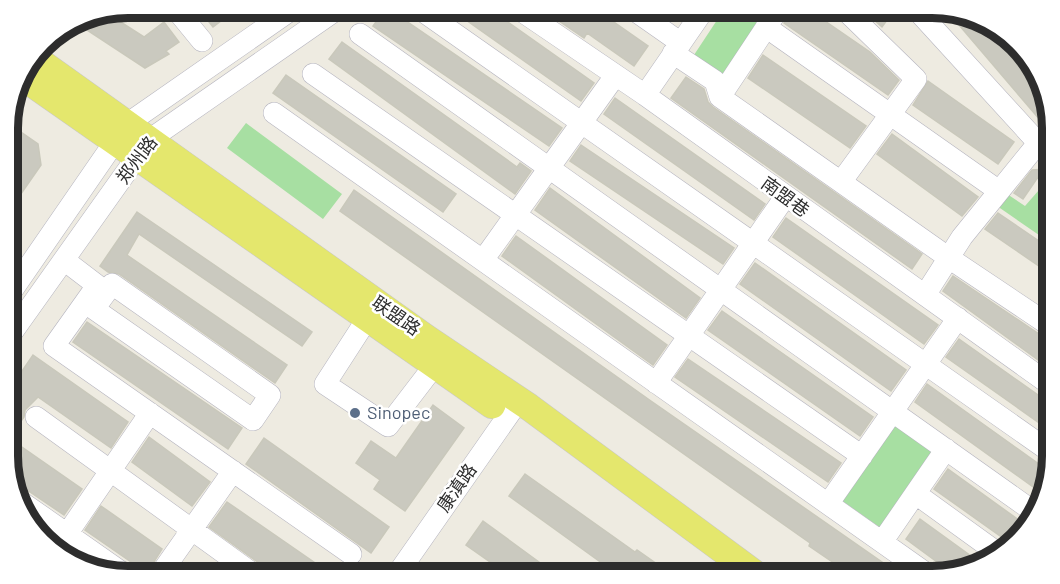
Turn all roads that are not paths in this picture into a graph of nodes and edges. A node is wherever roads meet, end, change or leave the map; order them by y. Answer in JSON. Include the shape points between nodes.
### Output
{"nodes":[{"id":1,"x":183,"y":18,"type":"edge"},
{"id":2,"x":280,"y":18,"type":"edge"},
{"id":3,"x":325,"y":18,"type":"edge"},
{"id":4,"x":432,"y":18,"type":"edge"},
{"id":5,"x":531,"y":18,"type":"edge"},
{"id":6,"x":642,"y":18,"type":"edge"},
{"id":7,"x":698,"y":18,"type":"edge"},
{"id":8,"x":772,"y":18,"type":"edge"},
{"id":9,"x":853,"y":18,"type":"edge"},
{"id":10,"x":924,"y":18,"type":"edge"},
{"id":11,"x":766,"y":27,"type":"junction"},
{"id":12,"x":360,"y":34,"type":"dead end"},
{"id":13,"x":202,"y":41,"type":"dead end"},
{"id":14,"x":677,"y":48,"type":"junction"},
{"id":15,"x":39,"y":63,"type":"edge"},
{"id":16,"x":313,"y":74,"type":"dead end"},
{"id":17,"x":615,"y":76,"type":"junction"},
{"id":18,"x":29,"y":80,"type":"edge"},
{"id":19,"x":645,"y":95,"type":"junction"},
{"id":20,"x":720,"y":97,"type":"junction"},
{"id":21,"x":274,"y":113,"type":"dead end"},
{"id":22,"x":890,"y":115,"type":"junction"},
{"id":23,"x":582,"y":123,"type":"junction"},
{"id":24,"x":121,"y":133,"type":"junction"},
{"id":25,"x":1042,"y":146,"type":"edge"},
{"id":26,"x":143,"y":149,"type":"junction"},
{"id":27,"x":1042,"y":153,"type":"edge"},
{"id":28,"x":550,"y":168,"type":"junction"},
{"id":29,"x":841,"y":182,"type":"junction"},
{"id":30,"x":999,"y":191,"type":"junction"},
{"id":31,"x":785,"y":197,"type":"junction"},
{"id":32,"x":516,"y":215,"type":"junction"},
{"id":33,"x":753,"y":243,"type":"junction"},
{"id":34,"x":949,"y":258,"type":"junction"},
{"id":35,"x":64,"y":260,"type":"junction"},
{"id":36,"x":483,"y":260,"type":"junction"},
{"id":37,"x":18,"y":267,"type":"edge"},
{"id":38,"x":102,"y":288,"type":"junction"},
{"id":39,"x":721,"y":289,"type":"junction"},
{"id":40,"x":925,"y":295,"type":"junction"},
{"id":41,"x":958,"y":318,"type":"junction"},
{"id":42,"x":367,"y":319,"type":"junction"},
{"id":43,"x":1042,"y":320,"type":"edge"},
{"id":44,"x":18,"y":324,"type":"edge"},
{"id":45,"x":689,"y":336,"type":"junction"},
{"id":46,"x":925,"y":363,"type":"junction"},
{"id":47,"x":434,"y":366,"type":"junction"},
{"id":48,"x":1042,"y":379,"type":"edge"},
{"id":49,"x":656,"y":383,"type":"junction"},
{"id":50,"x":518,"y":411,"type":"junction"},
{"id":51,"x":892,"y":411,"type":"junction"},
{"id":52,"x":150,"y":413,"type":"junction"},
{"id":53,"x":36,"y":417,"type":"dead end"},
{"id":54,"x":1042,"y":446,"type":"edge"},
{"id":55,"x":946,"y":449,"type":"junction"},
{"id":56,"x":862,"y":456,"type":"junction"},
{"id":57,"x":111,"y":471,"type":"junction"},
{"id":58,"x":232,"y":471,"type":"junction"},
{"id":59,"x":915,"y":494,"type":"junction"},
{"id":60,"x":828,"y":504,"type":"junction"},
{"id":61,"x":1029,"y":508,"type":"edge"},
{"id":62,"x":31,"y":509,"type":"edge"},
{"id":63,"x":192,"y":530,"type":"junction"},
{"id":64,"x":67,"y":534,"type":"junction"},
{"id":65,"x":882,"y":542,"type":"junction"},
{"id":66,"x":992,"y":549,"type":"edge"},
{"id":67,"x":351,"y":554,"type":"dead end"},
{"id":68,"x":111,"y":564,"type":"edge"},
{"id":69,"x":166,"y":566,"type":"edge"},
{"id":70,"x":242,"y":566,"type":"edge"},
{"id":71,"x":403,"y":566,"type":"edge"},
{"id":72,"x":417,"y":566,"type":"edge"},
{"id":73,"x":719,"y":566,"type":"edge"},
{"id":74,"x":743,"y":566,"type":"edge"},
{"id":75,"x":916,"y":566,"type":"edge"}],
"edges":[{"from":1,"to":13,"type":"street"},
{"from":2,"to":24,"type":"street","name":"郑州路"},
{"from":3,"to":26,"type":"street","name":"郑州路"},
{"from":4,"to":23,"type":"street"},
{"from":5,"to":17,"type":"street","name":"南盟巷"},
{"from":6,"to":14,"type":"street"},
{"from":7,"to":14,"type":"street"},
{"from":8,"to":11,"type":"street"},
{"from":9,"to":22,"type":"street","via":[[916,79]]},
{"from":10,"to":25,"type":"street"},
{"from":11,"to":20,"type":"street"},
{"from":11,"to":22,"type":"street"},
{"from":12,"to":28,"type":"street"},
{"from":14,"to":19,"type":"street"},
{"from":14,"to":20,"type":"street","via":[[715,81]]},
{"from":15,"to":24,"type":"main road","name":"联盟路"},
{"from":16,"to":32,"type":"street"},
{"from":17,"to":19,"type":"street","name":"南盟巷"},
{"from":17,"to":23,"type":"street"},
{"from":18,"to":24,"type":"main road","name":"联盟路"},
{"from":19,"to":31,"type":"street","name":"南盟巷"},
{"from":20,"to":29,"type":"street"},
{"from":21,"to":36,"type":"street"},
{"from":22,"to":29,"type":"street"},
{"from":22,"to":30,"type":"street"},
{"from":23,"to":28,"type":"street"},
{"from":23,"to":33,"type":"street"},
{"from":24,"to":26,"type":"main road","name":"联盟路"},
{"from":24,"to":37,"type":"street","name":"郑州路"},
{"from":26,"to":35,"type":"street","name":"郑州路"},
{"from":26,"to":42,"type":"main road","name":"联盟路"},
{"from":26,"to":50,"type":"main road","name":"联盟路","via":[[426,338]]},
{"from":27,"to":30,"type":"street"},
{"from":28,"to":32,"type":"street"},
{"from":28,"to":39,"type":"street"},
{"from":29,"to":34,"type":"street"},
{"from":30,"to":34,"type":"street"},
{"from":31,"to":33,"type":"street"},
{"from":31,"to":40,"type":"street","name":"南盟巷"},
{"from":32,"to":36,"type":"street"},
{"from":32,"to":45,"type":"street"},
{"from":33,"to":39,"type":"street"},
{"from":33,"to":46,"type":"street"},
{"from":34,"to":40,"type":"street"},
{"from":34,"to":43,"type":"street"},
{"from":35,"to":38,"type":"street"},
{"from":35,"to":44,"type":"street","name":"郑州路"},
{"from":36,"to":49,"type":"street"},
{"from":38,"to":38,"type":"street","via":[[112,284],[270,394],[252,420],[94,309]]},
{"from":38,"to":52,"type":"street","via":[[54,346]]},
{"from":39,"to":45,"type":"street"},
{"from":39,"to":51,"type":"street"},
{"from":40,"to":41,"type":"street","name":"南盟巷"},
{"from":41,"to":46,"type":"street"},
{"from":41,"to":48,"type":"street","name":"南盟巷"},
{"from":42,"to":47,"type":"main road","name":"联盟路"},
{"from":42,"to":47,"type":"street","via":[[325,384],[388,426]]},
{"from":45,"to":49,"type":"street"},
{"from":45,"to":56,"type":"street"},
{"from":46,"to":51,"type":"street"},
{"from":46,"to":54,"type":"street"},
{"from":47,"to":50,"type":"main road","name":"联盟路"},
{"from":49,"to":60,"type":"street"},
{"from":50,"to":71,"type":"street","name":"康滇路"},
{"from":50,"to":72,"type":"street","name":"康滇路"},
{"from":50,"to":73,"type":"main road","name":"联盟路"},
{"from":50,"to":74,"type":"main road","name":"联盟路"},
{"from":51,"to":55,"type":"street"},
{"from":51,"to":56,"type":"street"},
{"from":52,"to":57,"type":"street"},
{"from":52,"to":58,"type":"street"},
{"from":53,"to":57,"type":"street"},
{"from":55,"to":59,"type":"street"},
{"from":55,"to":61,"type":"street"},
{"from":56,"to":60,"type":"street"},
{"from":57,"to":63,"type":"street"},
{"from":57,"to":64,"type":"street"},
{"from":58,"to":63,"type":"street"},
{"from":58,"to":67,"type":"street"},
{"from":59,"to":65,"type":"street"},
{"from":59,"to":66,"type":"street"},
{"from":60,"to":65,"type":"street"},
{"from":62,"to":64,"type":"street"},
{"from":63,"to":69,"type":"street"},
{"from":63,"to":70,"type":"street"},
{"from":64,"to":68,"type":"street"},
{"from":65,"to":75,"type":"street"}]}
